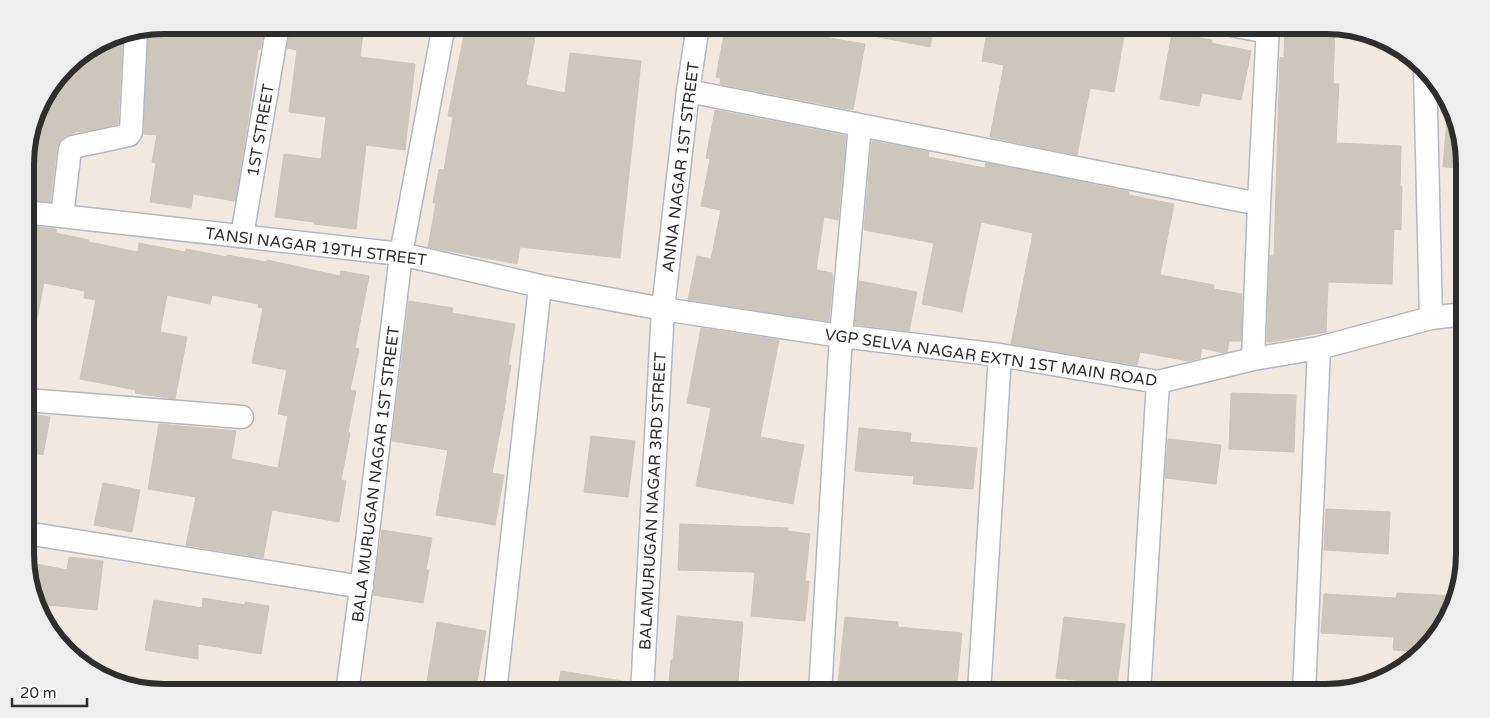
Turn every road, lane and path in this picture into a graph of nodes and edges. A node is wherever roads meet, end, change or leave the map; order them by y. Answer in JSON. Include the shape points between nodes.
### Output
{"nodes":[{"id":1,"x":276,"y":34,"type":"edge"},
{"id":2,"x":442,"y":34,"type":"edge"},
{"id":3,"x":697,"y":34,"type":"edge"},
{"id":4,"x":1268,"y":34,"type":"edge"},
{"id":5,"x":136,"y":37,"type":"edge"},
{"id":6,"x":1425,"y":81,"type":"edge"},
{"id":7,"x":688,"y":91,"type":"junction"},
{"id":8,"x":860,"y":125,"type":"junction"},
{"id":9,"x":1259,"y":204,"type":"junction"},
{"id":10,"x":34,"y":213,"type":"edge"},
{"id":11,"x":62,"y":216,"type":"junction"},
{"id":12,"x":242,"y":236,"type":"junction"},
{"id":13,"x":402,"y":254,"type":"junction"},
{"id":14,"x":540,"y":286,"type":"junction"},
{"id":15,"x":663,"y":309,"type":"junction"},
{"id":16,"x":1456,"y":315,"type":"edge"},
{"id":17,"x":1431,"y":318,"type":"junction"},
{"id":18,"x":841,"y":336,"type":"junction"},
{"id":19,"x":1319,"y":348,"type":"junction"},
{"id":20,"x":1000,"y":355,"type":"junction"},
{"id":21,"x":1253,"y":359,"type":"junction"},
{"id":22,"x":1158,"y":382,"type":"junction"},
{"id":23,"x":34,"y":401,"type":"edge"},
{"id":24,"x":242,"y":417,"type":"dead end"},
{"id":25,"x":34,"y":534,"type":"edge"},
{"id":26,"x":362,"y":587,"type":"junction"},
{"id":27,"x":348,"y":684,"type":"edge"},
{"id":28,"x":496,"y":684,"type":"edge"},
{"id":29,"x":642,"y":684,"type":"edge"},
{"id":30,"x":821,"y":684,"type":"edge"},
{"id":31,"x":980,"y":684,"type":"edge"},
{"id":32,"x":1140,"y":684,"type":"edge"},
{"id":33,"x":1304,"y":684,"type":"edge"}],
"edges":[{"from":1,"to":12,"type":"street","name":"1ST STREET"},
{"from":2,"to":13,"type":"street","name":"BALA MURUGAN NAGAR 1ST STREET"},
{"from":3,"to":7,"type":"street","name":"ANNA NAGAR 1ST STREET"},
{"from":4,"to":9,"type":"street"},
{"from":5,"to":11,"type":"street","via":[[131,132],[70,149]]},
{"from":6,"to":17,"type":"street"},
{"from":7,"to":8,"type":"street"},
{"from":7,"to":15,"type":"street","name":"ANNA NAGAR 1ST STREET"},
{"from":8,"to":9,"type":"street"},
{"from":8,"to":18,"type":"street"},
{"from":9,"to":21,"type":"street"},
{"from":10,"to":11,"type":"street","name":"TANSI NAGAR 19TH STREET"},
{"from":11,"to":12,"type":"street","name":"TANSI NAGAR 19TH STREET"},
{"from":12,"to":13,"type":"street","name":"TANSI NAGAR 19TH STREET"},
{"from":13,"to":14,"type":"street","name":"TANSI NAGAR 19TH STREET"},
{"from":13,"to":26,"type":"street","name":"BALA MURUGAN NAGAR 1ST STREET"},
{"from":14,"to":15,"type":"street","name":"TANSI NAGAR 19TH STREET"},
{"from":14,"to":28,"type":"street"},
{"from":15,"to":18,"type":"street","name":"VGP SELVA NAGAR EXTN 1ST MAIN ROAD"},
{"from":15,"to":29,"type":"street","name":"BALAMURUGAN NAGAR 3RD STREET"},
{"from":16,"to":17,"type":"street","name":"VGP SELVA NAGAR EXTN 1ST MAIN ROAD"},
{"from":17,"to":19,"type":"street","name":"VGP SELVA NAGAR EXTN 1ST MAIN ROAD"},
{"from":18,"to":20,"type":"street","name":"VGP SELVA NAGAR EXTN 1ST MAIN ROAD"},
{"from":18,"to":30,"type":"street"},
{"from":19,"to":21,"type":"street","name":"VGP SELVA NAGAR EXTN 1ST MAIN ROAD"},
{"from":19,"to":33,"type":"street"},
{"from":20,"to":22,"type":"street","name":"VGP SELVA NAGAR EXTN 1ST MAIN ROAD"},
{"from":20,"to":31,"type":"street"},
{"from":21,"to":22,"type":"street","name":"VGP SELVA NAGAR EXTN 1ST MAIN ROAD"},
{"from":22,"to":32,"type":"street"},
{"from":23,"to":24,"type":"street"},
{"from":25,"to":26,"type":"street"},
{"from":26,"to":27,"type":"street","name":"BALA MURUGAN NAGAR 1ST STREET"}]}
